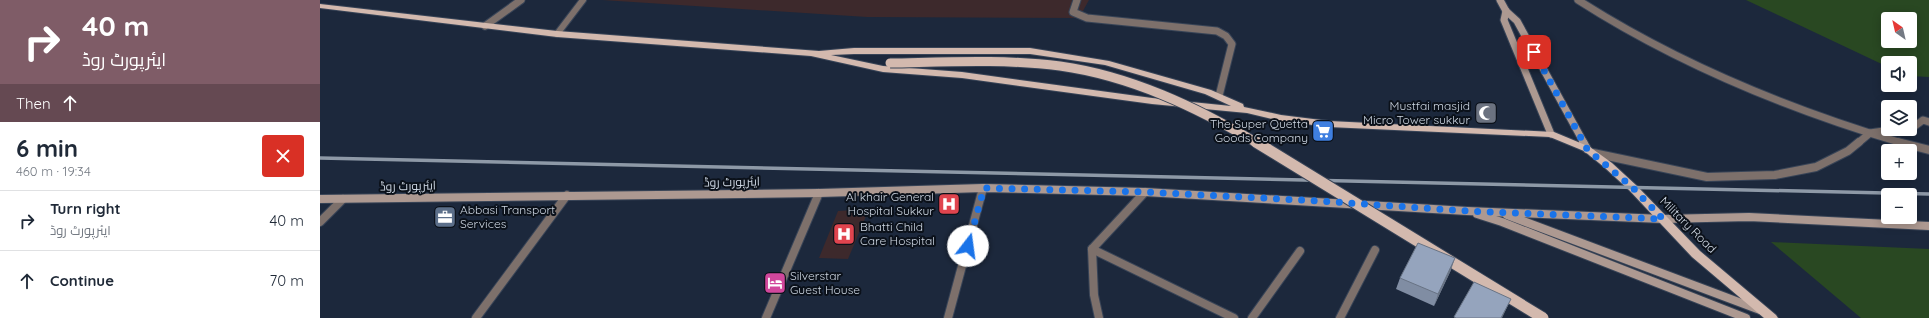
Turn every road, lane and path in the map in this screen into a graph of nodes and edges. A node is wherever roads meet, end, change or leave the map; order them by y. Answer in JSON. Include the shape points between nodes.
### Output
{"nodes":[{"id":1,"x":521,"y":0,"type":"edge"},
{"id":2,"x":583,"y":0,"type":"edge"},
{"id":3,"x":1077,"y":0,"type":"edge"},
{"id":4,"x":1500,"y":0,"type":"edge"},
{"id":5,"x":1578,"y":0,"type":"edge"},
{"id":6,"x":320,"y":6,"type":"edge"},
{"id":7,"x":1506,"y":11,"type":"junction"},
{"id":8,"x":485,"y":26,"type":"junction"},
{"id":9,"x":557,"y":34,"type":"junction"},
{"id":10,"x":814,"y":54,"type":"junction"},
{"id":11,"x":1219,"y":96,"type":"junction"},
{"id":12,"x":1248,"y":110,"type":"junction"},
{"id":13,"x":1929,"y":122,"type":"edge"},
{"id":14,"x":1917,"y":124,"type":"edge"},
{"id":15,"x":1881,"y":131,"type":"edge"},
{"id":16,"x":1870,"y":133,"type":"junction"},
{"id":17,"x":1551,"y":134,"type":"junction"},
{"id":18,"x":1929,"y":150,"type":"edge"},
{"id":19,"x":1590,"y":151,"type":"junction"},
{"id":20,"x":984,"y":188,"type":"junction"},
{"id":21,"x":1145,"y":192,"type":"junction"},
{"id":22,"x":819,"y":193,"type":"junction"},
{"id":23,"x":567,"y":195,"type":"junction"},
{"id":24,"x":320,"y":199,"type":"edge"},
{"id":25,"x":343,"y":199,"type":"junction"},
{"id":26,"x":1467,"y":211,"type":"junction"},
{"id":27,"x":1501,"y":212,"type":"junction"},
{"id":28,"x":1663,"y":219,"type":"junction"},
{"id":29,"x":320,"y":222,"type":"edge"},
{"id":30,"x":1929,"y":226,"type":"edge"},
{"id":31,"x":1092,"y":249,"type":"junction"},
{"id":32,"x":1375,"y":250,"type":"dead end"},
{"id":33,"x":1300,"y":251,"type":"dead end"},
{"id":34,"x":1769,"y":315,"type":"edge"},
{"id":35,"x":476,"y":318,"type":"edge"},
{"id":36,"x":766,"y":318,"type":"edge"},
{"id":37,"x":948,"y":318,"type":"edge"},
{"id":38,"x":1099,"y":318,"type":"edge"},
{"id":39,"x":1234,"y":318,"type":"edge"},
{"id":40,"x":1252,"y":318,"type":"edge"},
{"id":41,"x":1340,"y":318,"type":"edge"},
{"id":42,"x":1544,"y":318,"type":"edge"},
{"id":43,"x":1746,"y":318,"type":"edge"}],
"edges":[{"from":1,"to":8,"type":"street"},
{"from":2,"to":9,"type":"lane"},
{"from":3,"to":11,"type":"street","via":[[1073,12],[1087,18],[1223,33],[1232,44]]},
{"from":4,"to":7,"type":"main road"},
{"from":5,"to":16,"type":"street","via":[[1614,24],[1731,82]]},
{"from":6,"to":8,"type":"main road"},
{"from":7,"to":17,"type":"main road","via":[[1504,20]]},
{"from":7,"to":19,"type":"main road","via":[[1517,20]]},
{"from":8,"to":9,"type":"main road"},
{"from":9,"to":10,"type":"main road"},
{"from":10,"to":11,"type":"main road","via":[[854,51],[1030,51],[1106,63]]},
{"from":10,"to":12,"type":"main road","via":[[883,69],[962,75],[1152,101]]},
{"from":10,"to":42,"type":"main road","bridge":true,"via":[[890,63],[1032,64],[1115,77],[1144,87],[1182,102],[1236,129]]},
{"from":11,"to":12,"type":"main road"},
{"from":12,"to":17,"type":"main road","via":[[1281,118],[1329,124]]},
{"from":13,"to":14,"type":"street","via":[[1923,120]]},
{"from":15,"to":16,"type":"street"},
{"from":16,"to":18,"type":"street"},
{"from":16,"to":19,"type":"street","via":[[1848,151],[1816,166],[1775,175],[1707,177]]},
{"from":17,"to":19,"type":"main road","name":"Military Road"},
{"from":19,"to":28,"type":"main road","name":"Military Road","via":[[1633,188]]},
{"from":20,"to":21,"type":"main road","name":"ایئرپورٹ روڈ"},
{"from":20,"to":22,"type":"main road","name":"ایئرپورٹ روڈ"},
{"from":20,"to":37,"type":"street"},
{"from":21,"to":26,"type":"main road","name":"ایئرپورٹ روڈ"},
{"from":21,"to":31,"type":"street"},
{"from":22,"to":23,"type":"main road","name":"ایئرپورٹ روڈ"},
{"from":22,"to":36,"type":"street"},
{"from":23,"to":25,"type":"main road","name":"ایئرپورٹ روڈ"},
{"from":23,"to":35,"type":"street"},
{"from":24,"to":25,"type":"main road","name":"ایئرپورٹ روڈ"},
{"from":25,"to":29,"type":"street"},
{"from":26,"to":27,"type":"main road"},
{"from":26,"to":43,"type":"main road","via":[[1502,222]]},
{"from":27,"to":28,"type":"main road"},
{"from":27,"to":34,"type":"main road"},
{"from":28,"to":30,"type":"main road","via":[[1749,218]]},
{"from":28,"to":34,"type":"main road","name":"Military Road","via":[[1696,254]]},
{"from":31,"to":38,"type":"street","via":[[1094,295]]},
{"from":31,"to":39,"type":"street"},
{"from":32,"to":41,"type":"street"},
{"from":33,"to":40,"type":"street"}]}
